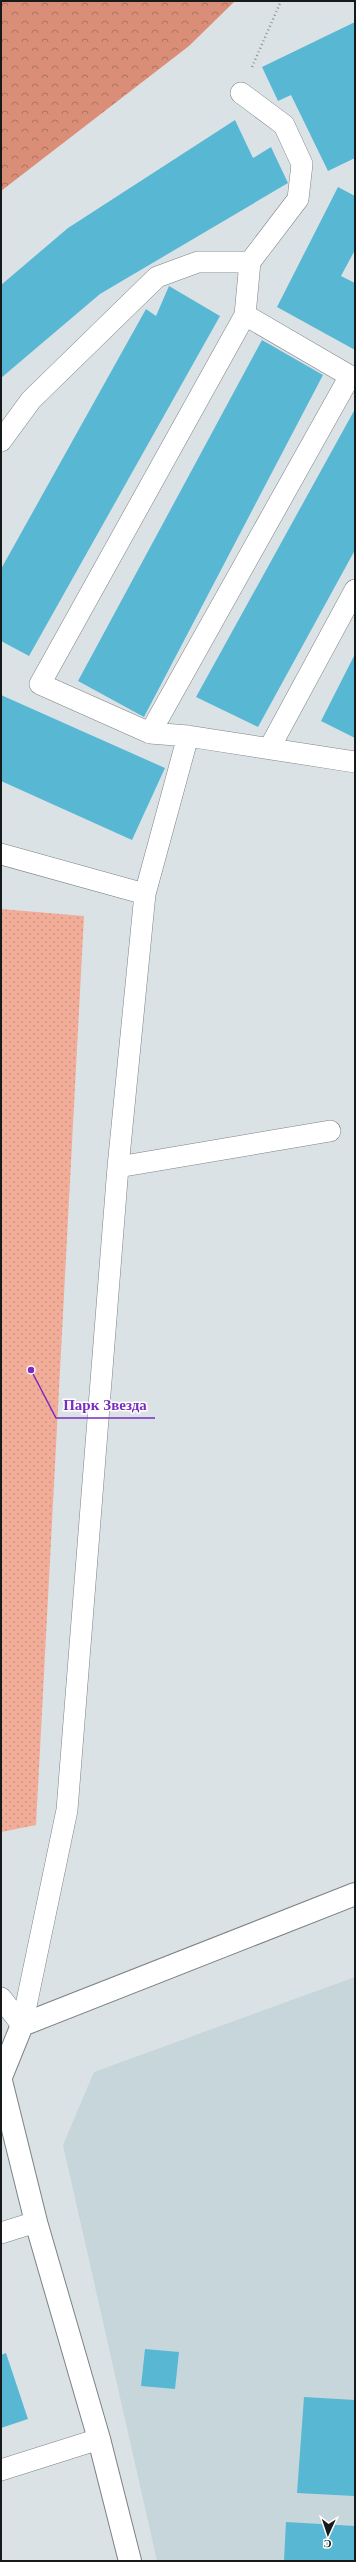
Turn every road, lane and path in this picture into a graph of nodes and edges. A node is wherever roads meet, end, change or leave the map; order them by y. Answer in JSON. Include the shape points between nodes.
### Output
{"nodes":[{"id":1,"x":281,"y":1,"type":"edge"},
{"id":2,"x":241,"y":93,"type":"joint"},
{"id":3,"x":250,"y":262,"type":"junction"},
{"id":4,"x":245,"y":315,"type":"junction"},
{"id":5,"x":1,"y":441,"type":"edge"},
{"id":6,"x":355,"y":590,"type":"edge"},
{"id":7,"x":150,"y":734,"type":"junction"},
{"id":8,"x":188,"y":736,"type":"junction"},
{"id":9,"x":270,"y":747,"type":"junction"},
{"id":10,"x":355,"y":762,"type":"edge"},
{"id":11,"x":1,"y":854,"type":"edge"},
{"id":12,"x":145,"y":894,"type":"junction"},
{"id":13,"x":330,"y":1131,"type":"dead end"},
{"id":14,"x":118,"y":1167,"type":"junction"},
{"id":15,"x":355,"y":1894,"type":"edge"},
{"id":16,"x":1,"y":1998,"type":"edge"},
{"id":17,"x":22,"y":2025,"type":"junction"},
{"id":18,"x":1,"y":2077,"type":"edge"},
{"id":19,"x":1,"y":2081,"type":"edge"},
{"id":20,"x":36,"y":2222,"type":"junction"},
{"id":21,"x":1,"y":2233,"type":"edge"},
{"id":22,"x":99,"y":2439,"type":"junction"},
{"id":23,"x":1,"y":2470,"type":"edge"},
{"id":24,"x":130,"y":2561,"type":"edge"}],
"edges":[{"from":1,"to":2,"type":"path"},
{"from":2,"to":3,"type":"lane","via":[[284,126],[302,164],[298,199]]},
{"from":3,"to":4,"type":"lane"},
{"from":3,"to":5,"type":"lane","via":[[198,262],[157,276],[31,400]]},
{"from":4,"to":7,"type":"lane","via":[[350,376]]},
{"from":4,"to":7,"type":"lane","via":[[40,684]]},
{"from":6,"to":9,"type":"lane"},
{"from":7,"to":8,"type":"lane"},
{"from":8,"to":9,"type":"lane"},
{"from":8,"to":12,"type":"lane"},
{"from":9,"to":10,"type":"lane"},
{"from":11,"to":12,"type":"lane"},
{"from":12,"to":14,"type":"lane"},
{"from":13,"to":14,"type":"lane"},
{"from":14,"to":17,"type":"lane","via":[[66,1810]]},
{"from":15,"to":17,"type":"street"},
{"from":16,"to":17,"type":"lane"},
{"from":17,"to":18,"type":"street"},
{"from":19,"to":20,"type":"street"},
{"from":20,"to":21,"type":"lane"},
{"from":20,"to":22,"type":"street"},
{"from":22,"to":23,"type":"lane"},
{"from":22,"to":24,"type":"street"}]}
